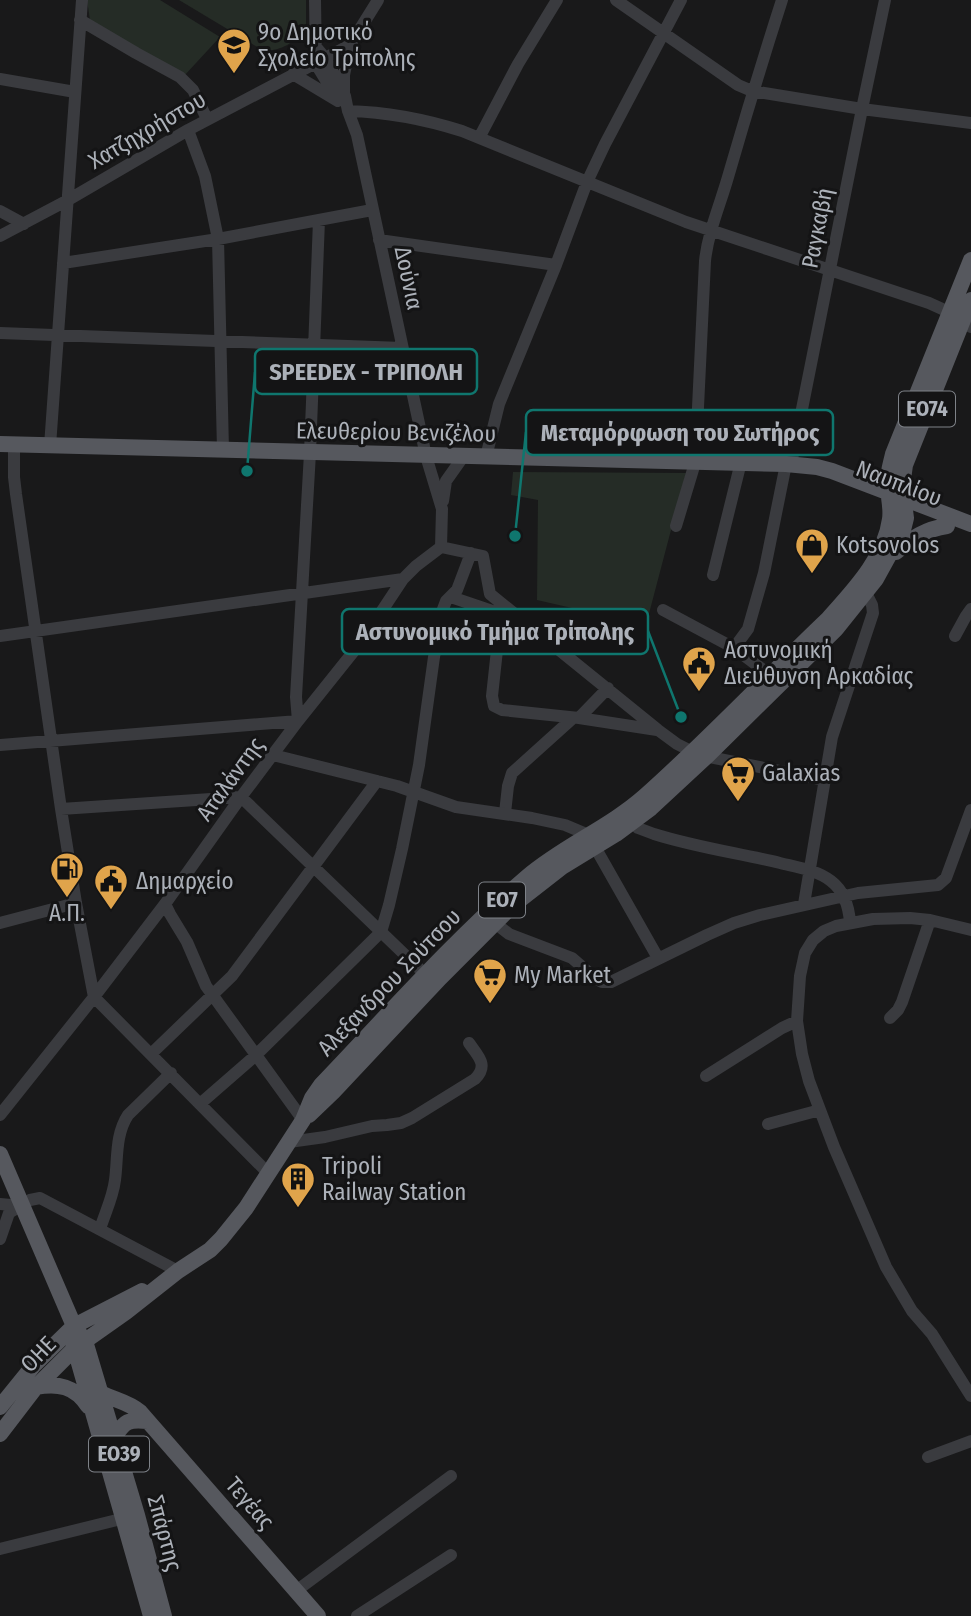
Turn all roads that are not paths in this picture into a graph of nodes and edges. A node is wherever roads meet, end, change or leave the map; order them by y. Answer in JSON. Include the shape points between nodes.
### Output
{"nodes":[{"id":1,"x":82,"y":0,"type":"edge"},
{"id":2,"x":315,"y":0,"type":"edge"},
{"id":3,"x":378,"y":0,"type":"edge"},
{"id":4,"x":557,"y":0,"type":"edge"},
{"id":5,"x":616,"y":0,"type":"edge"},
{"id":6,"x":681,"y":0,"type":"edge"},
{"id":7,"x":782,"y":0,"type":"edge"},
{"id":8,"x":885,"y":0,"type":"edge"},
{"id":9,"x":80,"y":20,"type":"junction"},
{"id":10,"x":664,"y":32,"type":"junction"},
{"id":11,"x":350,"y":45,"type":"junction"},
{"id":12,"x":321,"y":61,"type":"junction"},
{"id":13,"x":293,"y":74,"type":"junction"},
{"id":14,"x":0,"y":79,"type":"edge"},
{"id":15,"x":752,"y":91,"type":"junction"},
{"id":16,"x":75,"y":92,"type":"junction"},
{"id":17,"x":344,"y":103,"type":"junction"},
{"id":18,"x":862,"y":109,"type":"junction"},
{"id":19,"x":207,"y":119,"type":"junction"},
{"id":20,"x":971,"y":123,"type":"edge"},
{"id":21,"x":188,"y":130,"type":"junction"},
{"id":22,"x":479,"y":138,"type":"junction"},
{"id":23,"x":587,"y":182,"type":"junction"},
{"id":24,"x":68,"y":200,"type":"junction"},
{"id":25,"x":372,"y":210,"type":"junction"},
{"id":26,"x":0,"y":211,"type":"edge"},
{"id":27,"x":319,"y":220,"type":"junction"},
{"id":28,"x":24,"y":224,"type":"junction"},
{"id":29,"x":710,"y":230,"type":"junction"},
{"id":30,"x":0,"y":236,"type":"edge"},
{"id":31,"x":218,"y":239,"type":"junction"},
{"id":32,"x":379,"y":240,"type":"junction"},
{"id":33,"x":971,"y":260,"type":"edge"},
{"id":34,"x":63,"y":262,"type":"junction"},
{"id":35,"x":556,"y":265,"type":"junction"},
{"id":36,"x":830,"y":269,"type":"junction"},
{"id":37,"x":971,"y":300,"type":"edge"},
{"id":38,"x":962,"y":320,"type":"edge"},
{"id":39,"x":0,"y":333,"type":"edge"},
{"id":40,"x":58,"y":335,"type":"junction"},
{"id":41,"x":220,"y":341,"type":"junction"},
{"id":42,"x":314,"y":345,"type":"junction"},
{"id":43,"x":402,"y":348,"type":"junction"},
{"id":44,"x":7,"y":444,"type":"edge"},
{"id":45,"x":50,"y":446,"type":"junction"},
{"id":46,"x":223,"y":450,"type":"junction"},
{"id":47,"x":310,"y":453,"type":"junction"},
{"id":48,"x":893,"y":454,"type":"junction"},
{"id":49,"x":426,"y":456,"type":"junction"},
{"id":50,"x":463,"y":457,"type":"junction"},
{"id":51,"x":486,"y":457,"type":"junction"},
{"id":52,"x":741,"y":462,"type":"junction"},
{"id":53,"x":695,"y":463,"type":"junction"},
{"id":54,"x":789,"y":464,"type":"junction"},
{"id":55,"x":849,"y":478,"type":"junction"},
{"id":56,"x":897,"y":501,"type":"junction"},
{"id":57,"x":442,"y":509,"type":"junction"},
{"id":58,"x":971,"y":524,"type":"edge"},
{"id":59,"x":676,"y":526,"type":"dead end"},
{"id":60,"x":947,"y":526,"type":"junction"},
{"id":61,"x":971,"y":536,"type":"edge"},
{"id":62,"x":441,"y":547,"type":"junction"},
{"id":63,"x":477,"y":554,"type":"junction"},
{"id":64,"x":887,"y":561,"type":"junction"},
{"id":65,"x":713,"y":575,"type":"dead end"},
{"id":66,"x":403,"y":579,"type":"junction"},
{"id":67,"x":302,"y":593,"type":"junction"},
{"id":68,"x":866,"y":593,"type":"junction"},
{"id":69,"x":452,"y":597,"type":"junction"},
{"id":70,"x":501,"y":609,"type":"junction"},
{"id":71,"x":971,"y":609,"type":"edge"},
{"id":72,"x":663,"y":610,"type":"dead end"},
{"id":73,"x":37,"y":631,"type":"junction"},
{"id":74,"x":0,"y":636,"type":"edge"},
{"id":75,"x":955,"y":636,"type":"dead end"},
{"id":76,"x":734,"y":648,"type":"junction"},
{"id":77,"x":770,"y":675,"type":"junction"},
{"id":78,"x":608,"y":688,"type":"junction"},
{"id":79,"x":576,"y":718,"type":"junction"},
{"id":80,"x":298,"y":721,"type":"junction"},
{"id":81,"x":658,"y":730,"type":"junction"},
{"id":82,"x":52,"y":741,"type":"junction"},
{"id":83,"x":0,"y":746,"type":"edge"},
{"id":84,"x":274,"y":755,"type":"junction"},
{"id":85,"x":699,"y":755,"type":"junction"},
{"id":86,"x":825,"y":780,"type":"junction"},
{"id":87,"x":377,"y":781,"type":"junction"},
{"id":88,"x":414,"y":792,"type":"junction"},
{"id":89,"x":241,"y":797,"type":"junction"},
{"id":90,"x":61,"y":809,"type":"junction"},
{"id":91,"x":971,"y":810,"type":"edge"},
{"id":92,"x":505,"y":813,"type":"junction"},
{"id":93,"x":627,"y":818,"type":"junction"},
{"id":94,"x":591,"y":841,"type":"junction"},
{"id":95,"x":314,"y":868,"type":"junction"},
{"id":96,"x":810,"y":871,"type":"junction"},
{"id":97,"x":843,"y":895,"type":"junction"},
{"id":98,"x":76,"y":903,"type":"junction"},
{"id":99,"x":165,"y":904,"type":"junction"},
{"id":100,"x":804,"y":904,"type":"junction"},
{"id":101,"x":930,"y":920,"type":"junction"},
{"id":102,"x":0,"y":923,"type":"edge"},
{"id":103,"x":495,"y":923,"type":"junction"},
{"id":104,"x":850,"y":923,"type":"junction"},
{"id":105,"x":971,"y":930,"type":"edge"},
{"id":106,"x":381,"y":932,"type":"junction"},
{"id":107,"x":659,"y":958,"type":"junction"},
{"id":108,"x":430,"y":979,"type":"junction"},
{"id":109,"x":94,"y":996,"type":"junction"},
{"id":110,"x":213,"y":996,"type":"junction"},
{"id":111,"x":890,"y":1018,"type":"dead end"},
{"id":112,"x":797,"y":1021,"type":"junction"},
{"id":113,"x":469,"y":1043,"type":"dead end"},
{"id":114,"x":151,"y":1054,"type":"junction"},
{"id":115,"x":255,"y":1056,"type":"junction"},
{"id":116,"x":170,"y":1073,"type":"junction"},
{"id":117,"x":706,"y":1076,"type":"dead end"},
{"id":118,"x":201,"y":1103,"type":"junction"},
{"id":119,"x":820,"y":1110,"type":"junction"},
{"id":120,"x":0,"y":1115,"type":"edge"},
{"id":121,"x":303,"y":1120,"type":"junction"},
{"id":122,"x":768,"y":1124,"type":"dead end"},
{"id":123,"x":289,"y":1142,"type":"junction"},
{"id":124,"x":0,"y":1154,"type":"edge"},
{"id":125,"x":269,"y":1174,"type":"junction"},
{"id":126,"x":0,"y":1204,"type":"edge"},
{"id":127,"x":22,"y":1206,"type":"junction"},
{"id":128,"x":100,"y":1229,"type":"junction"},
{"id":129,"x":0,"y":1240,"type":"edge"},
{"id":130,"x":178,"y":1271,"type":"junction"},
{"id":131,"x":74,"y":1326,"type":"junction"},
{"id":132,"x":80,"y":1345,"type":"junction"},
{"id":133,"x":36,"y":1387,"type":"junction"},
{"id":134,"x":101,"y":1393,"type":"junction"},
{"id":135,"x":971,"y":1396,"type":"edge"},
{"id":136,"x":0,"y":1407,"type":"edge"},
{"id":137,"x":94,"y":1415,"type":"junction"},
{"id":138,"x":148,"y":1421,"type":"junction"},
{"id":139,"x":0,"y":1434,"type":"edge"},
{"id":140,"x":114,"y":1437,"type":"junction"},
{"id":141,"x":971,"y":1441,"type":"edge"},
{"id":142,"x":928,"y":1457,"type":"dead end"},
{"id":143,"x":451,"y":1476,"type":"dead end"},
{"id":144,"x":131,"y":1517,"type":"junction"},
{"id":145,"x":0,"y":1549,"type":"edge"},
{"id":146,"x":451,"y":1555,"type":"dead end"},
{"id":147,"x":296,"y":1591,"type":"junction"},
{"id":148,"x":151,"y":1616,"type":"edge"},
{"id":149,"x":164,"y":1616,"type":"edge"},
{"id":150,"x":318,"y":1616,"type":"edge"},
{"id":151,"x":357,"y":1616,"type":"edge"}],
"edges":[{"from":1,"to":9,"type":"street"},
{"from":2,"to":12,"type":"street","name":"Δούνια","via":[[315,46]]},
{"from":3,"to":11,"type":"street"},
{"from":4,"to":22,"type":"street"},
{"from":5,"to":10,"type":"street"},
{"from":6,"to":10,"type":"street"},
{"from":7,"to":15,"type":"street"},
{"from":8,"to":18,"type":"street","name":"Ραγκαβή"},
{"from":9,"to":16,"type":"street"},
{"from":9,"to":19,"type":"street","via":[[180,77],[193,90]]},
{"from":10,"to":15,"type":"street"},
{"from":10,"to":23,"type":"street"},
{"from":11,"to":12,"type":"street","name":"Χατζηχρήστου"},
{"from":11,"to":17,"type":"street"},
{"from":12,"to":13,"type":"street","name":"Χατζηχρήστου"},
{"from":12,"to":17,"type":"street","name":"Δούνια"},
{"from":13,"to":17,"type":"street"},
{"from":13,"to":19,"type":"street","name":"Χατζηχρήστου"},
{"from":14,"to":16,"type":"street"},
{"from":15,"to":18,"type":"street"},
{"from":15,"to":29,"type":"street"},
{"from":16,"to":24,"type":"street"},
{"from":17,"to":22,"type":"street"},
{"from":17,"to":25,"type":"street","name":"Δούνια","via":[[358,142]]},
{"from":18,"to":20,"type":"street"},
{"from":18,"to":36,"type":"street","name":"Ραγκαβή"},
{"from":19,"to":21,"type":"street","name":"Χατζηχρήστου"},
{"from":21,"to":24,"type":"street","name":"Χατζηχρήστου"},
{"from":21,"to":31,"type":"street","via":[[205,176]]},
{"from":22,"to":23,"type":"street"},
{"from":23,"to":29,"type":"street"},
{"from":23,"to":35,"type":"street"},
{"from":24,"to":28,"type":"street","name":"Χατζηχρήστου"},
{"from":24,"to":34,"type":"street"},
{"from":25,"to":27,"type":"street"},
{"from":25,"to":32,"type":"street","name":"Δούνια"},
{"from":26,"to":28,"type":"street"},
{"from":27,"to":31,"type":"street"},
{"from":27,"to":42,"type":"street"},
{"from":28,"to":30,"type":"street","name":"Χατζηχρήστου"},
{"from":29,"to":36,"type":"street"},
{"from":29,"to":53,"type":"street"},
{"from":31,"to":34,"type":"street"},
{"from":31,"to":41,"type":"street"},
{"from":32,"to":35,"type":"street"},
{"from":32,"to":43,"type":"street","name":"Δούνια"},
{"from":33,"to":38,"type":"main road","number":"ΕΟ74"},
{"from":34,"to":40,"type":"street"},
{"from":35,"to":51,"type":"street","via":[[499,404]]},
{"from":36,"to":38,"type":"street","via":[[910,296]]},
{"from":36,"to":54,"type":"street","name":"Ραγκαβή"},
{"from":37,"to":38,"type":"main road","number":"ΕΟ74"},
{"from":38,"to":48,"type":"main road","number":"ΕΟ74"},
{"from":38,"to":56,"type":"main road","number":"ΕΟ74","via":[[907,460]]},
{"from":39,"to":40,"type":"street"},
{"from":40,"to":41,"type":"street"},
{"from":40,"to":45,"type":"street"},
{"from":41,"to":42,"type":"street"},
{"from":41,"to":46,"type":"street"},
{"from":42,"to":43,"type":"street"},
{"from":42,"to":47,"type":"street"},
{"from":43,"to":49,"type":"street","name":"Δούνια"},
{"from":44,"to":45,"type":"main road","name":"Ελευθερίου Βενιζέλου"},
{"from":44,"to":73,"type":"street"},
{"from":45,"to":46,"type":"main road","name":"Ελευθερίου Βενιζέλου"},
{"from":46,"to":47,"type":"main road","name":"Ελευθερίου Βενιζέλου"},
{"from":47,"to":49,"type":"main road","name":"Ελευθερίου Βενιζέλου"},
{"from":47,"to":67,"type":"street"},
{"from":48,"to":55,"type":"main road","via":[[881,471]]},
{"from":48,"to":56,"type":"main road","number":"ΕΟ74","via":[[888,481]]},
{"from":49,"to":50,"type":"main road","name":"Ελευθερίου Βενιζέλου"},
{"from":49,"to":57,"type":"street"},
{"from":50,"to":51,"type":"main road","name":"Ελευθερίου Βενιζέλου"},
{"from":50,"to":57,"type":"street","via":[[446,481]]},
{"from":51,"to":53,"type":"main road","name":"Ελευθερίου Βενιζέλου"},
{"from":52,"to":53,"type":"main road","name":"Ελευθερίου Βενιζέλου"},
{"from":52,"to":54,"type":"main road","name":"Ελευθερίου Βενιζέλου"},
{"from":52,"to":65,"type":"street"},
{"from":53,"to":59,"type":"street"},
{"from":54,"to":55,"type":"main road","name":"Ναυπλίου"},
{"from":54,"to":56,"type":"main road","name":"Ναυπλίου"},
{"from":54,"to":76,"type":"street","name":"Ραγκαβή","via":[[748,629]]},
{"from":55,"to":56,"type":"main road","name":"Ναυπλίου"},
{"from":56,"to":58,"type":"main road","name":"Ναυπλίου"},
{"from":56,"to":60,"type":"main road","name":"Ναυπλίου"},
{"from":56,"to":64,"type":"main road","name":"Αλεξανδρου Σούτσου","number":"ΕΟ7","via":[[905,525]]},
{"from":56,"to":77,"type":"main road","name":"Αλεξανδρου Σούτσου","number":"ΕΟ7","via":[[885,538],[865,575],[828,620]]},
{"from":57,"to":62,"type":"street"},
{"from":60,"to":61,"type":"main road","name":"Ναυπλίου"},
{"from":60,"to":64,"type":"main road","number":"ΕΟ7","via":[[918,535]]},
{"from":62,"to":63,"type":"street"},
{"from":62,"to":66,"type":"street","name":"Αταλάντης"},
{"from":63,"to":69,"type":"street"},
{"from":63,"to":70,"type":"street","via":[[490,594]]},
{"from":64,"to":68,"type":"main road","name":"Αλεξανδρου Σούτσου","number":"ΕΟ7"},
{"from":66,"to":67,"type":"street"},
{"from":66,"to":80,"type":"street","name":"Αταλάντης","via":[[362,641]]},
{"from":67,"to":73,"type":"street"},
{"from":67,"to":80,"type":"street"},
{"from":68,"to":85,"type":"main road","name":"Αλεξανδρου Σούτσου","number":"ΕΟ7","via":[[836,629]]},
{"from":68,"to":86,"type":"street","via":[[873,613],[837,720]]},
{"from":69,"to":70,"type":"street"},
{"from":69,"to":88,"type":"street","via":[[445,604],[439,631]]},
{"from":70,"to":78,"type":"street"},
{"from":70,"to":79,"type":"street","via":[[494,706]]},
{"from":71,"to":75,"type":"street"},
{"from":72,"to":76,"type":"street"},
{"from":73,"to":74,"type":"street"},
{"from":73,"to":82,"type":"street"},
{"from":76,"to":77,"type":"street"},
{"from":77,"to":85,"type":"main road","name":"Αλεξανδρου Σούτσου","number":"ΕΟ7"},
{"from":78,"to":79,"type":"street"},
{"from":78,"to":81,"type":"street"},
{"from":79,"to":81,"type":"street"},
{"from":79,"to":92,"type":"street","via":[[512,773]]},
{"from":80,"to":82,"type":"street"},
{"from":80,"to":84,"type":"street","name":"Αταλάντης"},
{"from":81,"to":85,"type":"street"},
{"from":82,"to":83,"type":"street"},
{"from":82,"to":90,"type":"street"},
{"from":84,"to":87,"type":"street"},
{"from":84,"to":89,"type":"street","name":"Αταλάντης"},
{"from":85,"to":86,"type":"street"},
{"from":85,"to":93,"type":"main road","name":"Αλεξανδρου Σούτσου","number":"ΕΟ7"},
{"from":86,"to":96,"type":"street"},
{"from":87,"to":88,"type":"street"},
{"from":87,"to":95,"type":"street"},
{"from":88,"to":92,"type":"street","via":[[456,807]]},
{"from":88,"to":106,"type":"street"},
{"from":89,"to":90,"type":"street"},
{"from":89,"to":95,"type":"street"},
{"from":89,"to":99,"type":"street","name":"Αταλάντης"},
{"from":90,"to":98,"type":"street"},
{"from":91,"to":97,"type":"street","via":[[943,882]]},
{"from":92,"to":94,"type":"street","via":[[565,825]]},
{"from":93,"to":94,"type":"main road","name":"Αλεξανδρου Σούτσου","number":"ΕΟ7"},
{"from":93,"to":96,"type":"street","via":[[665,837]]},
{"from":94,"to":103,"type":"main road","name":"Αλεξανδρου Σούτσου","number":"ΕΟ7"},
{"from":94,"to":107,"type":"street"},
{"from":94,"to":108,"type":"main road","name":"Αλεξανδρου Σούτσου","number":"ΕΟ7","via":[[556,855],[528,876]]},
{"from":95,"to":106,"type":"street"},
{"from":95,"to":110,"type":"street"},
{"from":96,"to":97,"type":"street","via":[[832,881]]},
{"from":96,"to":100,"type":"street"},
{"from":97,"to":100,"type":"street"},
{"from":97,"to":104,"type":"street"},
{"from":98,"to":102,"type":"street"},
{"from":98,"to":109,"type":"street"},
{"from":99,"to":109,"type":"street","name":"Αταλάντης"},
{"from":99,"to":110,"type":"street"},
{"from":100,"to":107,"type":"street","via":[[734,923]]},
{"from":101,"to":104,"type":"street","via":[[889,918]]},
{"from":101,"to":105,"type":"street"},
{"from":101,"to":111,"type":"street","via":[[902,1002]]},
{"from":103,"to":107,"type":"street","via":[[509,934],[572,958],[603,982]]},
{"from":103,"to":108,"type":"main road","name":"Αλεξανδρου Σούτσου","number":"ΕΟ7"},
{"from":104,"to":112,"type":"street","via":[[824,931],[808,947],[800,976]]},
{"from":106,"to":108,"type":"street"},
{"from":106,"to":115,"type":"street"},
{"from":108,"to":121,"type":"main road","name":"Αλεξανδρου Σούτσου","number":"ΕΟ7","via":[[333,1092]]},
{"from":109,"to":114,"type":"street"},
{"from":109,"to":120,"type":"street","name":"Αταλάντης"},
{"from":110,"to":114,"type":"street"},
{"from":110,"to":115,"type":"street"},
{"from":112,"to":117,"type":"street"},
{"from":112,"to":119,"type":"street"},
{"from":113,"to":123,"type":"street","via":[[480,1059],[481,1072],[412,1118]]},
{"from":114,"to":116,"type":"street"},
{"from":115,"to":118,"type":"street"},
{"from":115,"to":121,"type":"street"},
{"from":116,"to":118,"type":"street"},
{"from":116,"to":128,"type":"street","via":[[123,1122],[115,1182]]},
{"from":118,"to":125,"type":"street"},
{"from":119,"to":122,"type":"street"},
{"from":119,"to":135,"type":"street","via":[[886,1267]]},
{"from":121,"to":123,"type":"main road","name":"Αλεξανδρου Σούτσου","number":"ΕΟ7"},
{"from":123,"to":125,"type":"main road","name":"Αλεξανδρου Σούτσου","number":"ΕΟ7"},
{"from":124,"to":127,"type":"main road","number":"ΕΟ39"},
{"from":125,"to":130,"type":"main road","name":"Αλεξανδρου Σούτσου","number":"ΕΟ7","via":[[221,1239]]},
{"from":126,"to":127,"type":"street"},
{"from":127,"to":128,"type":"street","via":[[40,1198]]},
{"from":127,"to":129,"type":"street","via":[[9,1213]]},
{"from":127,"to":131,"type":"main road","number":"ΕΟ39"},
{"from":128,"to":130,"type":"street"},
{"from":130,"to":131,"type":"main road","name":"Αλεξανδρου Σούτσου","number":"ΕΟ7"},
{"from":130,"to":132,"type":"main road","name":"Αλεξανδρου Σούτσου","number":"ΕΟ7"},
{"from":131,"to":132,"type":"main road","number":"ΕΟ39","via":[[72,1337]]},
{"from":131,"to":136,"type":"main road","name":"ΟΗΕ","number":"ΕΟ7","via":[[34,1364]]},
{"from":132,"to":133,"type":"main road","name":"ΟΗΕ","number":"ΕΟ7"},
{"from":132,"to":134,"type":"main road","name":"Σπάρτης","number":"ΕΟ39"},
{"from":132,"to":137,"type":"main road","name":"Σπάρτης","number":"ΕΟ39"},
{"from":133,"to":137,"type":"main road","via":[[58,1385],[72,1390]]},
{"from":133,"to":139,"type":"main road","name":"ΟΗΕ","number":"ΕΟ7"},
{"from":134,"to":138,"type":"main road","name":"Τεγέας","via":[[130,1404]]},
{"from":134,"to":140,"type":"main road","name":"Σπάρτης","number":"ΕΟ39"},
{"from":137,"to":144,"type":"main road","name":"Σπάρτης","number":"ΕΟ39"},
{"from":138,"to":140,"type":"main road","via":[[130,1420]]},
{"from":138,"to":147,"type":"main road","name":"Τεγέας"},
{"from":140,"to":144,"type":"main road","name":"Σπάρτης","number":"ΕΟ39"},
{"from":141,"to":142,"type":"street"},
{"from":143,"to":147,"type":"street"},
{"from":144,"to":145,"type":"street"},
{"from":144,"to":148,"type":"main road","name":"Σπάρτης","number":"ΕΟ39"},
{"from":144,"to":149,"type":"main road","name":"Σπάρτης","number":"ΕΟ39"},
{"from":146,"to":151,"type":"street"},
{"from":147,"to":150,"type":"main road","name":"Τεγέας"}]}
